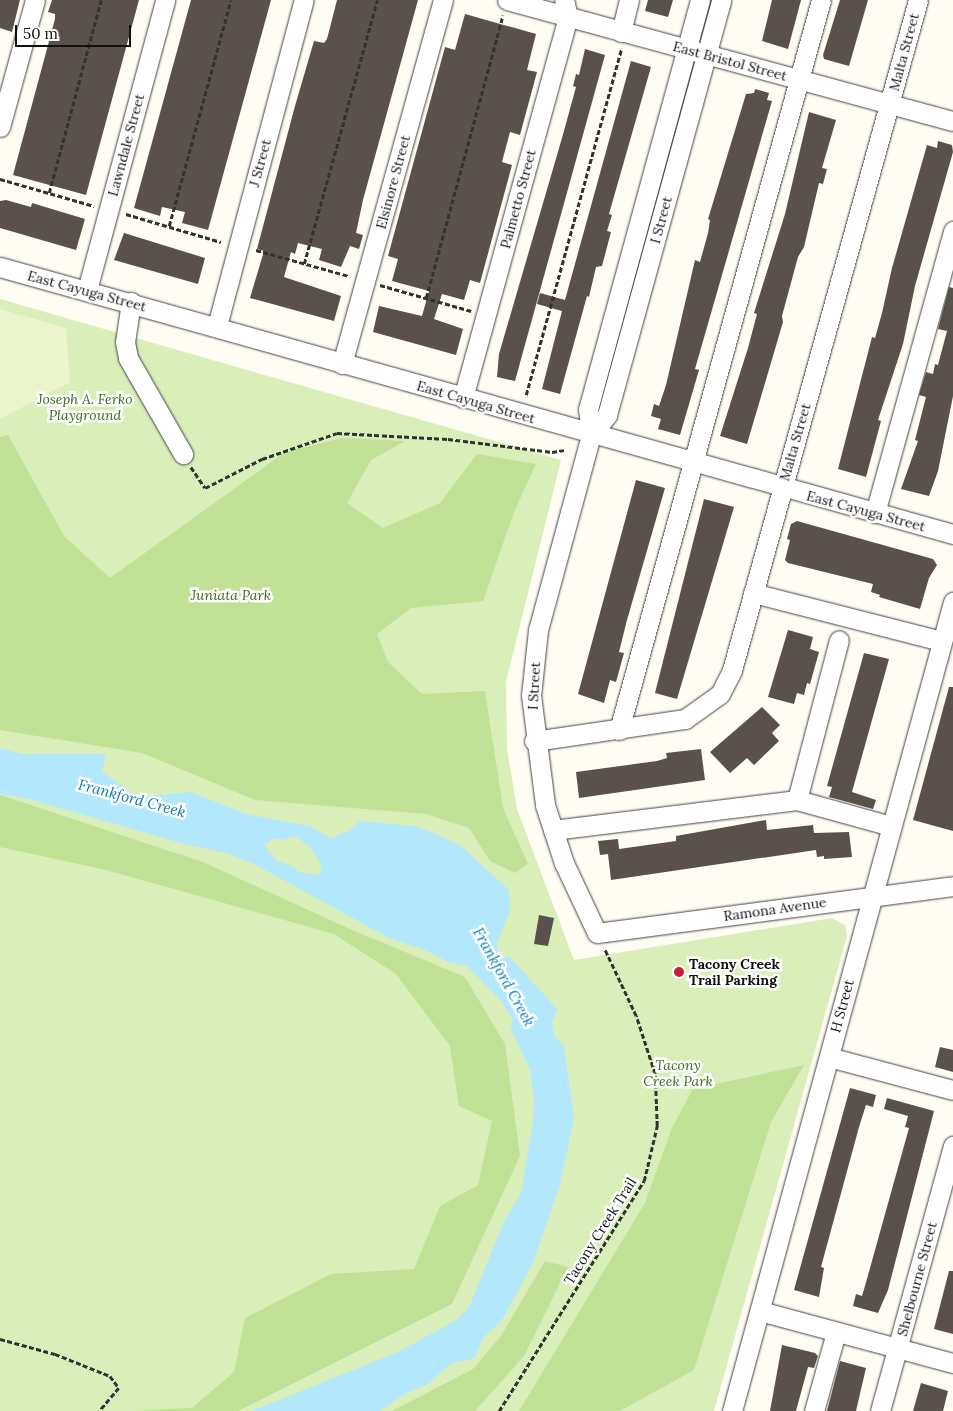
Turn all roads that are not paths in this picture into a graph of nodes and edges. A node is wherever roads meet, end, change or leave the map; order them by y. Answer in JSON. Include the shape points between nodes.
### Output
{"nodes":[{"id":1,"x":35,"y":0,"type":"edge"},
{"id":2,"x":165,"y":0,"type":"edge"},
{"id":3,"x":304,"y":0,"type":"edge"},
{"id":4,"x":443,"y":0,"type":"edge"},
{"id":5,"x":630,"y":0,"type":"edge"},
{"id":6,"x":700,"y":0,"type":"edge"},
{"id":7,"x":722,"y":0,"type":"edge"},
{"id":8,"x":821,"y":0,"type":"edge"},
{"id":9,"x":918,"y":0,"type":"edge"},
{"id":10,"x":506,"y":7,"type":"edge"},
{"id":11,"x":566,"y":9,"type":"edge"},
{"id":12,"x":621,"y":40,"type":"junction"},
{"id":13,"x":687,"y":50,"type":"junction"},
{"id":14,"x":706,"y":56,"type":"junction"},
{"id":15,"x":800,"y":79,"type":"junction"},
{"id":16,"x":890,"y":102,"type":"junction"},
{"id":17,"x":953,"y":121,"type":"edge"},
{"id":18,"x":0,"y":127,"type":"edge"},
{"id":19,"x":953,"y":231,"type":"edge"},
{"id":20,"x":0,"y":267,"type":"edge"},
{"id":21,"x":87,"y":290,"type":"junction"},
{"id":22,"x":131,"y":302,"type":"junction"},
{"id":23,"x":217,"y":326,"type":"junction"},
{"id":24,"x":342,"y":364,"type":"junction"},
{"id":25,"x":463,"y":398,"type":"junction"},
{"id":26,"x":591,"y":435,"type":"junction"},
{"id":27,"x":183,"y":454,"type":"road end"},
{"id":28,"x":694,"y":464,"type":"junction"},
{"id":29,"x":782,"y":489,"type":"junction"},
{"id":30,"x":875,"y":513,"type":"junction"},
{"id":31,"x":953,"y":534,"type":"edge"},
{"id":32,"x":753,"y":593,"type":"junction"},
{"id":33,"x":953,"y":602,"type":"edge"},
{"id":34,"x":839,"y":640,"type":"dead end"},
{"id":35,"x":942,"y":641,"type":"junction"},
{"id":36,"x":619,"y":730,"type":"junction"},
{"id":37,"x":534,"y":741,"type":"junction"},
{"id":38,"x":796,"y":800,"type":"junction"},
{"id":39,"x":891,"y":826,"type":"junction"},
{"id":40,"x":553,"y":830,"type":"junction"},
{"id":41,"x":953,"y":886,"type":"edge"},
{"id":42,"x":872,"y":896,"type":"junction"},
{"id":43,"x":597,"y":933,"type":"joint"},
{"id":44,"x":829,"y":1056,"type":"junction"},
{"id":45,"x":953,"y":1090,"type":"edge"},
{"id":46,"x":953,"y":1146,"type":"edge"},
{"id":47,"x":760,"y":1311,"type":"junction"},
{"id":48,"x":836,"y":1332,"type":"junction"},
{"id":49,"x":898,"y":1348,"type":"junction"},
{"id":50,"x":953,"y":1363,"type":"edge"},
{"id":51,"x":732,"y":1411,"type":"edge"},
{"id":52,"x":814,"y":1411,"type":"edge"},
{"id":53,"x":880,"y":1411,"type":"edge"}],
"edges":[{"from":1,"to":18,"type":"street"},
{"from":2,"to":21,"type":"street","name":"Lawndale Street"},
{"from":3,"to":23,"type":"street","name":"J Street"},
{"from":4,"to":24,"type":"street","name":"Elsinore Street"},
{"from":5,"to":12,"type":"street"},
{"from":6,"to":13,"type":"street","name":"I Street"},
{"from":7,"to":14,"type":"street","name":"I Street"},
{"from":8,"to":15,"type":"street"},
{"from":9,"to":16,"type":"street","name":"Malta Street"},
{"from":10,"to":11,"type":"street","name":"East Bristol Street"},
{"from":11,"to":12,"type":"street","name":"East Bristol Street"},
{"from":11,"to":25,"type":"street","name":"Palmetto Street"},
{"from":12,"to":13,"type":"street","name":"East Bristol Street"},
{"from":13,"to":14,"type":"street","name":"East Bristol Street"},
{"from":13,"to":26,"type":"street","name":"I Street","via":[[588,409]]},
{"from":14,"to":15,"type":"street","name":"East Bristol Street"},
{"from":14,"to":26,"type":"street","name":"I Street","via":[[607,415]]},
{"from":15,"to":16,"type":"street","name":"East Bristol Street"},
{"from":15,"to":28,"type":"street"},
{"from":16,"to":17,"type":"street","name":"East Bristol Street"},
{"from":16,"to":29,"type":"street","name":"Malta Street"},
{"from":19,"to":30,"type":"street"},
{"from":20,"to":21,"type":"street","name":"East Cayuga Street"},
{"from":21,"to":22,"type":"street","name":"East Cayuga Street"},
{"from":22,"to":23,"type":"street","name":"East Cayuga Street"},
{"from":22,"to":27,"type":"street","via":[[125,342],[128,358]]},
{"from":23,"to":24,"type":"street","name":"East Cayuga Street"},
{"from":24,"to":25,"type":"street","name":"East Cayuga Street"},
{"from":25,"to":26,"type":"street","name":"East Cayuga Street"},
{"from":26,"to":28,"type":"street","name":"East Cayuga Street"},
{"from":26,"to":37,"type":"street","name":"I Street","via":[[538,630],[531,695]]},
{"from":28,"to":29,"type":"street","name":"East Cayuga Street"},
{"from":28,"to":36,"type":"street"},
{"from":29,"to":30,"type":"street","name":"East Cayuga Street"},
{"from":29,"to":32,"type":"street","name":"Malta Street"},
{"from":30,"to":31,"type":"street","name":"East Cayuga Street"},
{"from":32,"to":35,"type":"street"},
{"from":32,"to":36,"type":"street","name":"Malta Street","via":[[732,670],[720,694],[685,719]]},
{"from":33,"to":35,"type":"street","name":"H Street"},
{"from":34,"to":38,"type":"street"},
{"from":35,"to":39,"type":"street","name":"H Street"},
{"from":36,"to":37,"type":"street","name":"Malta Street"},
{"from":37,"to":40,"type":"street","name":"I Street","via":[[545,805]]},
{"from":38,"to":39,"type":"street"},
{"from":38,"to":40,"type":"street"},
{"from":39,"to":42,"type":"street","name":"H Street"},
{"from":40,"to":43,"type":"street","name":"I Street","via":[[564,863]]},
{"from":41,"to":42,"type":"street","name":"Ramona Avenue"},
{"from":42,"to":43,"type":"street","name":"Ramona Avenue"},
{"from":42,"to":44,"type":"street","name":"H Street"},
{"from":44,"to":45,"type":"street"},
{"from":44,"to":47,"type":"street","name":"H Street"},
{"from":46,"to":49,"type":"street","name":"Shelbourne Street"},
{"from":47,"to":48,"type":"street"},
{"from":47,"to":51,"type":"street","name":"H Street"},
{"from":48,"to":49,"type":"street"},
{"from":48,"to":52,"type":"street"},
{"from":49,"to":50,"type":"street"},
{"from":49,"to":53,"type":"street","name":"Shelbourne Street"}]}
